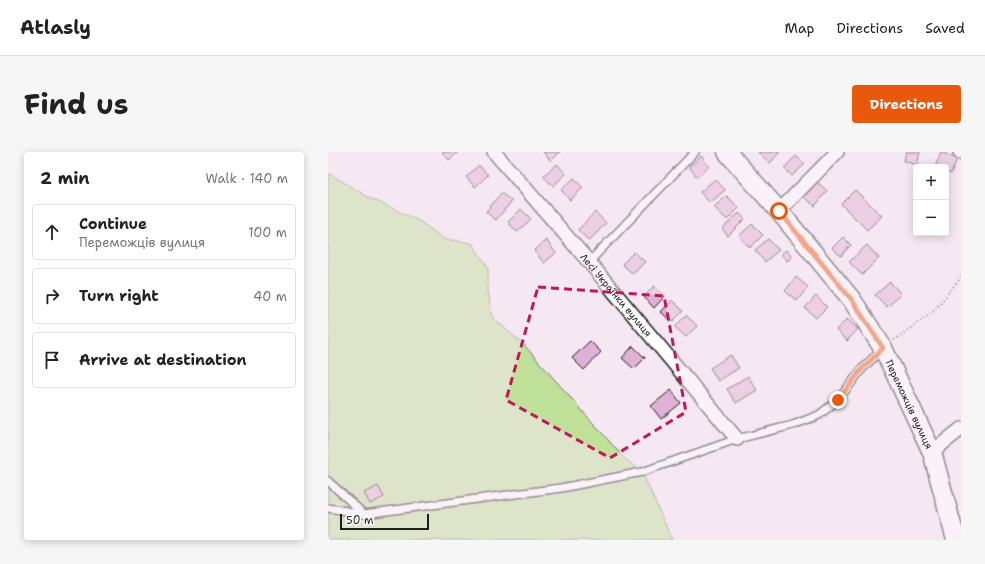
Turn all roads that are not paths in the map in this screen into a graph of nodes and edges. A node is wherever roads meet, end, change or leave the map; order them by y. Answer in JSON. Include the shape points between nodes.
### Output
{"nodes":[{"id":1,"x":494,"y":152,"type":"edge"},
{"id":2,"x":695,"y":152,"type":"edge"},
{"id":3,"x":727,"y":152,"type":"edge"},
{"id":4,"x":837,"y":152,"type":"edge"},
{"id":5,"x":779,"y":211,"type":"junction"},
{"id":6,"x":589,"y":262,"type":"junction"},
{"id":7,"x":883,"y":348,"type":"junction"},
{"id":8,"x":961,"y":429,"type":"edge"},
{"id":9,"x":737,"y":439,"type":"junction"},
{"id":10,"x":932,"y":452,"type":"junction"},
{"id":11,"x":328,"y":481,"type":"edge"},
{"id":12,"x":328,"y":508,"type":"edge"},
{"id":13,"x":364,"y":514,"type":"junction"},
{"id":14,"x":956,"y":540,"type":"edge"}],
"edges":[{"from":1,"to":6,"type":"street","name":"Лесі Українки вулиця"},
{"from":2,"to":6,"type":"lane"},
{"from":3,"to":5,"type":"main road","name":"Переможців вулиця"},
{"from":4,"to":5,"type":"street"},
{"from":5,"to":7,"type":"main road","name":"Переможців вулиця","via":[[852,300]]},
{"from":6,"to":9,"type":"street","name":"Лесі Українки вулиця"},
{"from":7,"to":9,"type":"lane","via":[[862,369],[838,400],[819,415],[793,425]]},
{"from":7,"to":10,"type":"main road","name":"Переможців вулиця"},
{"from":8,"to":10,"type":"street"},
{"from":9,"to":13,"type":"lane","via":[[642,472],[561,488]]},
{"from":10,"to":14,"type":"main road","name":"Переможців вулиця"},
{"from":11,"to":13,"type":"lane"},
{"from":12,"to":13,"type":"lane"}]}
